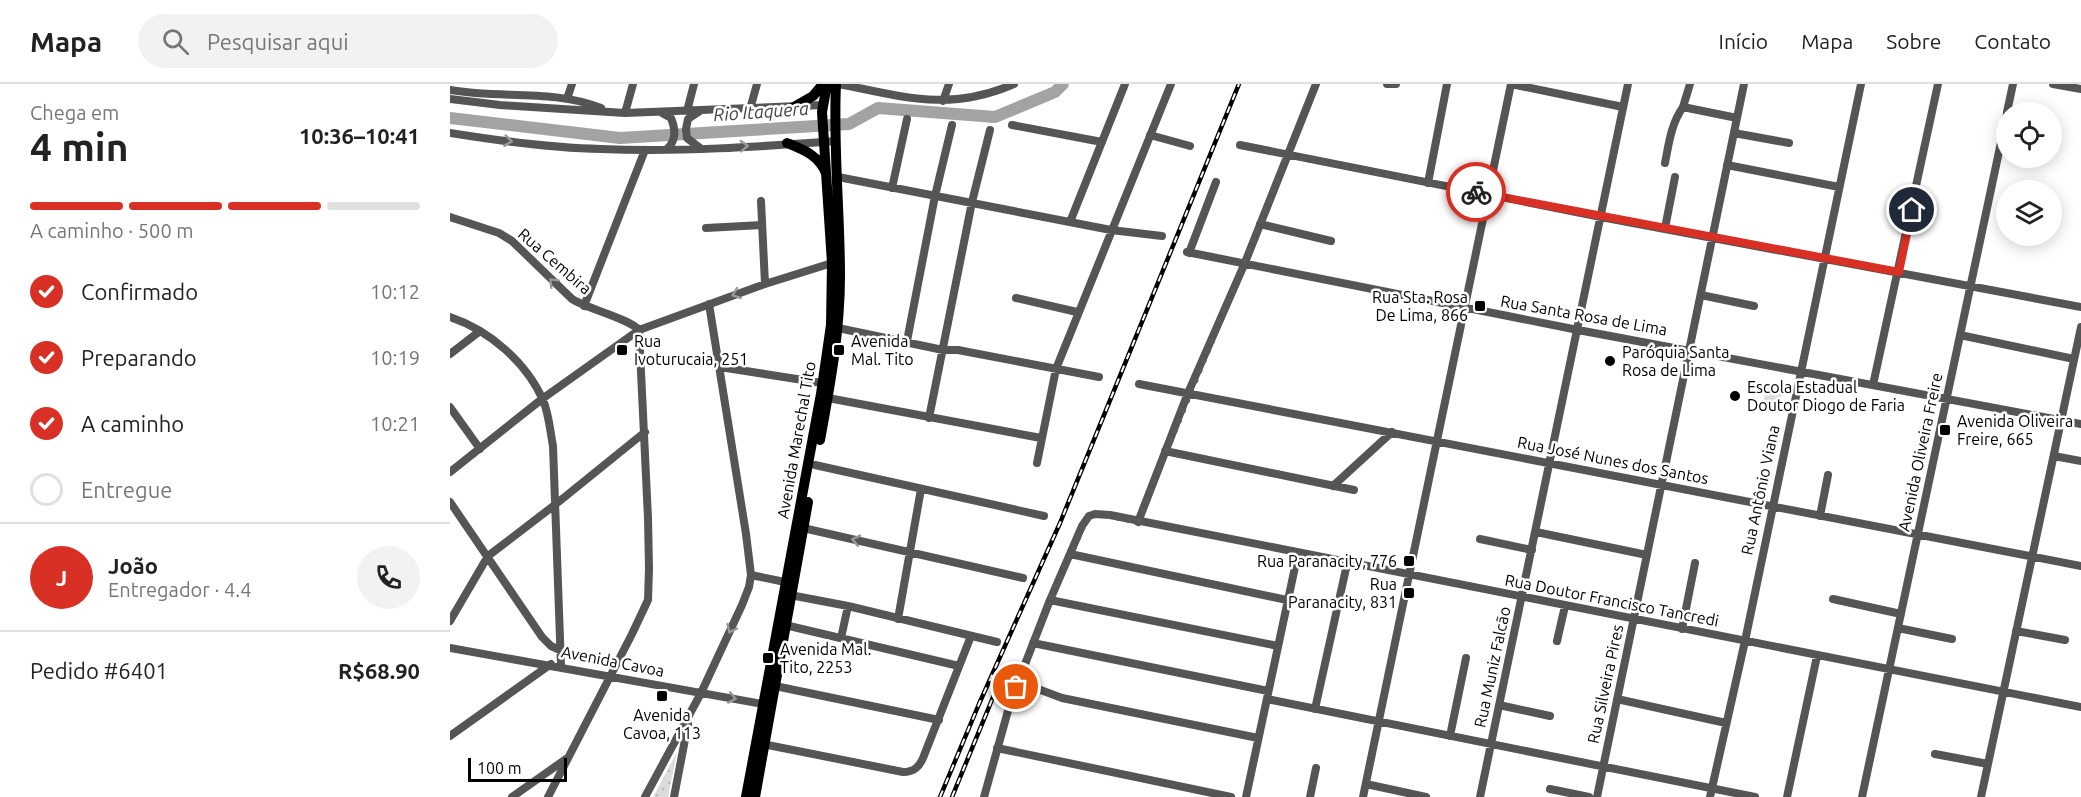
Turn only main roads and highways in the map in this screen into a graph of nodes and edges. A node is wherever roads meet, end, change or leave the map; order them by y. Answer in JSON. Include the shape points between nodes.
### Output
{"nodes":[{"id":1,"x":825,"y":84,"type":"edge"},
{"id":2,"x":838,"y":84,"type":"edge"},
{"id":3,"x":792,"y":108,"type":"road end"},
{"id":4,"x":829,"y":111,"type":"junction"},
{"id":5,"x":787,"y":143,"type":"road end"},
{"id":6,"x":833,"y":177,"type":"junction"},
{"id":7,"x":767,"y":705,"type":"junction"},
{"id":8,"x":760,"y":744,"type":"junction"},
{"id":9,"x":746,"y":797,"type":"edge"},
{"id":10,"x":755,"y":797,"type":"edge"}],
"edges":[{"from":1,"to":3,"type":"main road"},
{"from":1,"to":4,"type":"main road","name":"Avenida Marechal Tito"},
{"from":2,"to":4,"type":"main road","name":"Avenida Marechal Tito"},
{"from":4,"to":6,"type":"main road","name":"Avenida Marechal Tito"},
{"from":5,"to":6,"type":"main road","via":[[813,155]]},
{"from":6,"to":7,"type":"main road","name":"Avenida Marechal Tito","via":[[831,325]]},
{"from":6,"to":7,"type":"main road","name":"Avenida Marechal Tito","via":[[840,279],[838,328],[774,686]]},
{"from":7,"to":8,"type":"main road","name":"Avenida Marechal Tito"},
{"from":8,"to":9,"type":"main road","name":"Avenida Marechal Tito"},
{"from":8,"to":10,"type":"main road","name":"Avenida Marechal Tito"}]}
